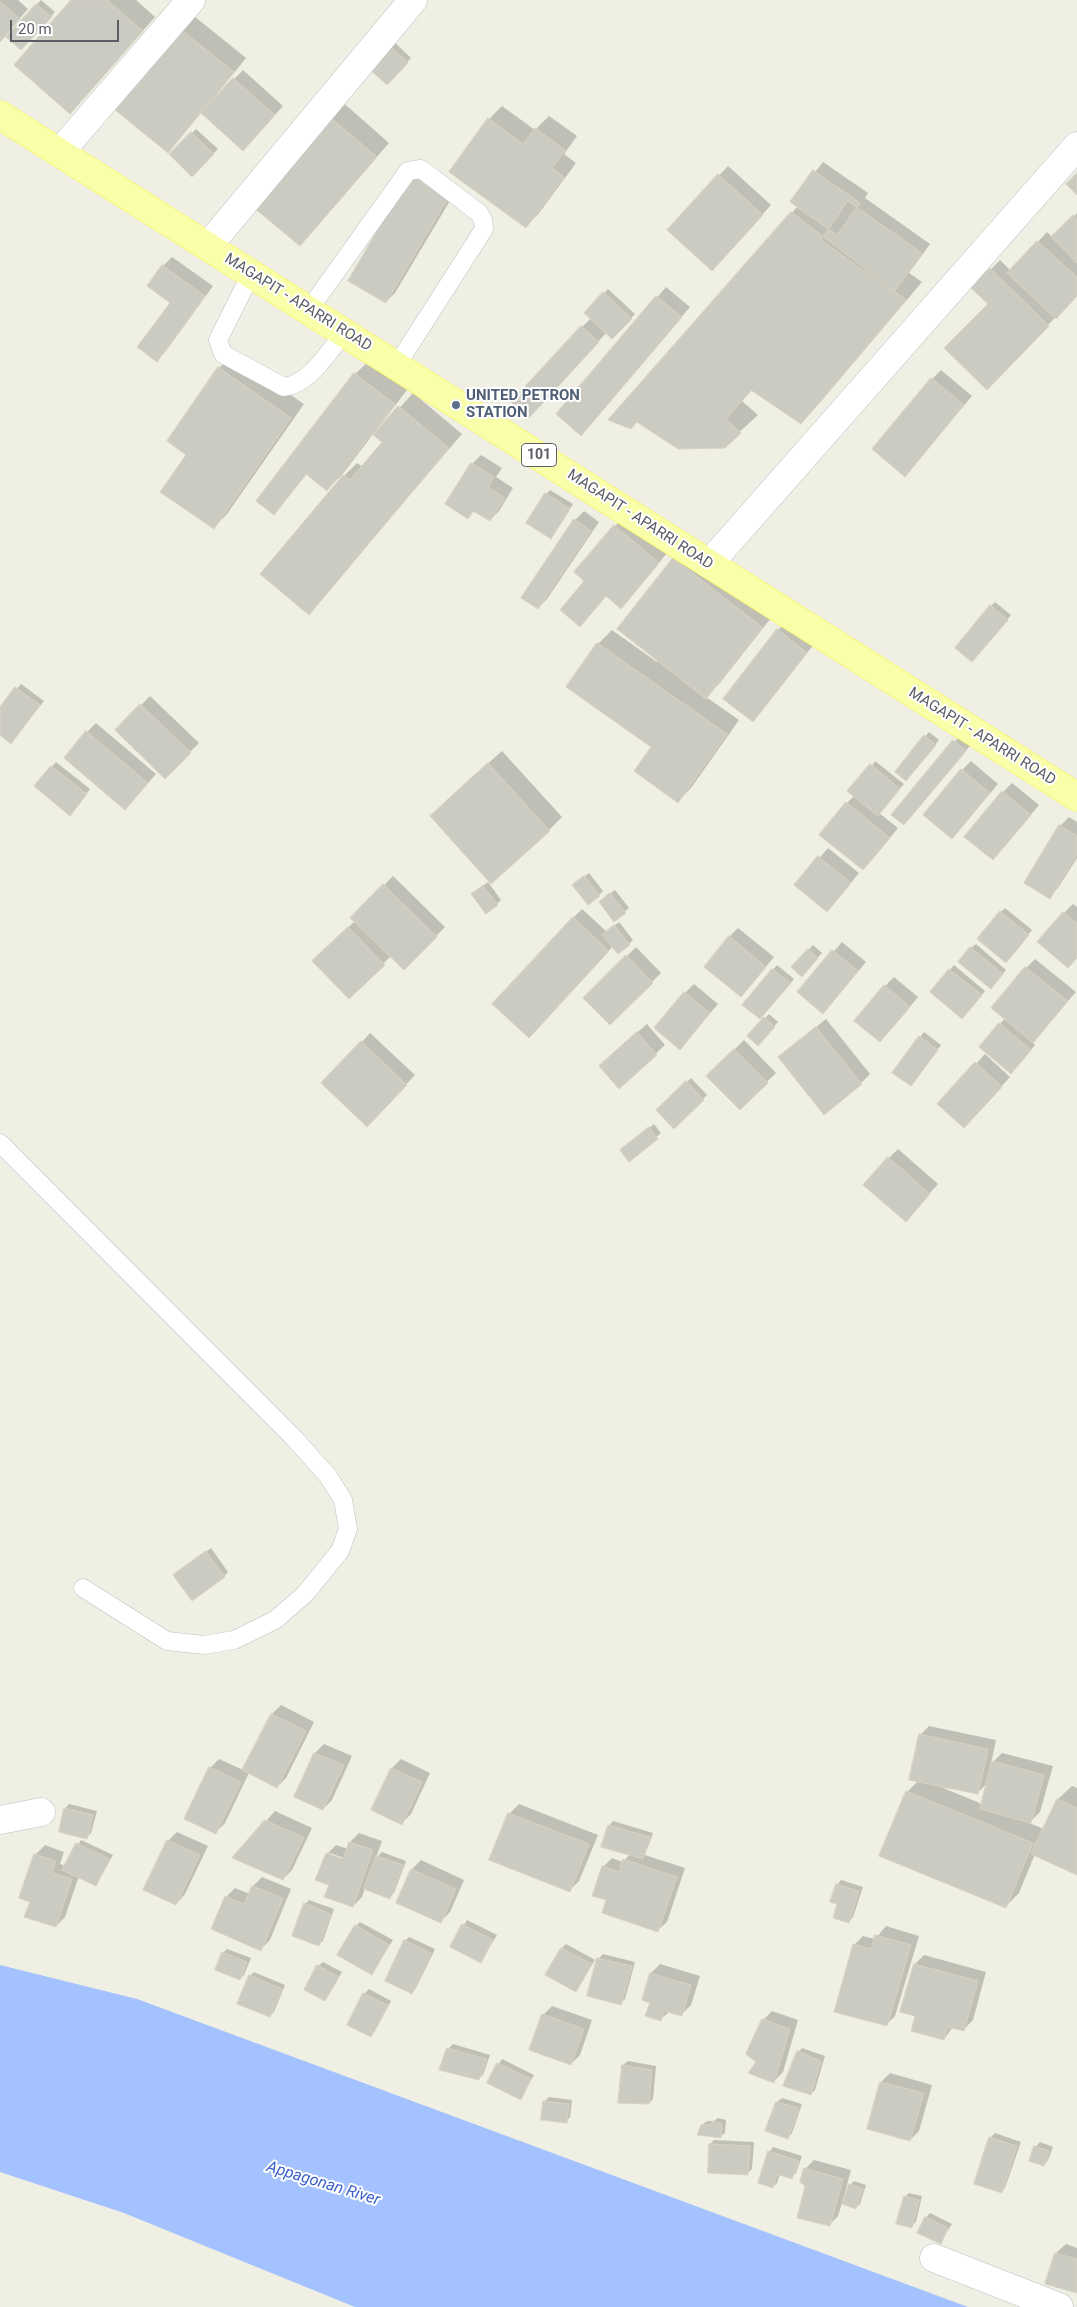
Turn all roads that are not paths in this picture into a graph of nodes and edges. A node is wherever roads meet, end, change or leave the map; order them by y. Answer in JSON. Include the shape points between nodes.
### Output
{"nodes":[{"id":1,"x":191,"y":0,"type":"edge"},
{"id":2,"x":413,"y":0,"type":"edge"},
{"id":3,"x":0,"y":114,"type":"edge"},
{"id":4,"x":1077,"y":146,"type":"edge"},
{"id":5,"x":60,"y":152,"type":"junction"},
{"id":6,"x":208,"y":246,"type":"junction"},
{"id":7,"x":251,"y":274,"type":"junction"},
{"id":8,"x":308,"y":311,"type":"junction"},
{"id":9,"x":344,"y":333,"type":"junction"},
{"id":10,"x":397,"y":364,"type":"junction"},
{"id":11,"x":709,"y":564,"type":"junction"},
{"id":12,"x":1077,"y":797,"type":"edge"},
{"id":13,"x":0,"y":1143,"type":"edge"},
{"id":14,"x":83,"y":1588,"type":"dead end"},
{"id":15,"x":41,"y":1812,"type":"dead end"},
{"id":16,"x":0,"y":1820,"type":"edge"},
{"id":17,"x":934,"y":2258,"type":"dead end"},
{"id":18,"x":1059,"y":2307,"type":"edge"}],
"edges":[{"from":1,"to":5,"type":"street"},
{"from":2,"to":6,"type":"street"},
{"from":3,"to":5,"type":"main road","name":"MAGAPIT - APARRI ROAD","number":"101"},
{"from":4,"to":11,"type":"street"},
{"from":5,"to":6,"type":"main road","name":"MAGAPIT - APARRI ROAD","number":"101"},
{"from":6,"to":7,"type":"main road","name":"MAGAPIT - APARRI ROAD","number":"101"},
{"from":7,"to":8,"type":"main road","name":"MAGAPIT - APARRI ROAD","number":"101"},
{"from":7,"to":9,"type":"lane","via":[[218,340],[223,354],[284,387],[294,386],[303,381]]},
{"from":8,"to":9,"type":"main road","name":"MAGAPIT - APARRI ROAD","number":"101"},
{"from":8,"to":10,"type":"lane","via":[[408,171],[421,169],[479,213],[484,229]]},
{"from":9,"to":10,"type":"main road","name":"MAGAPIT - APARRI ROAD","number":"101"},
{"from":10,"to":11,"type":"main road","name":"MAGAPIT - APARRI ROAD","number":"101"},
{"from":11,"to":12,"type":"main road","name":"MAGAPIT - APARRI ROAD","number":"101"},
{"from":13,"to":14,"type":"lane","via":[[294,1438],[328,1476],[344,1500],[348,1529],[340,1550],[305,1594],[275,1620],[234,1640],[204,1646],[167,1641]]},
{"from":15,"to":16,"type":"street"},
{"from":17,"to":18,"type":"street"}]}
